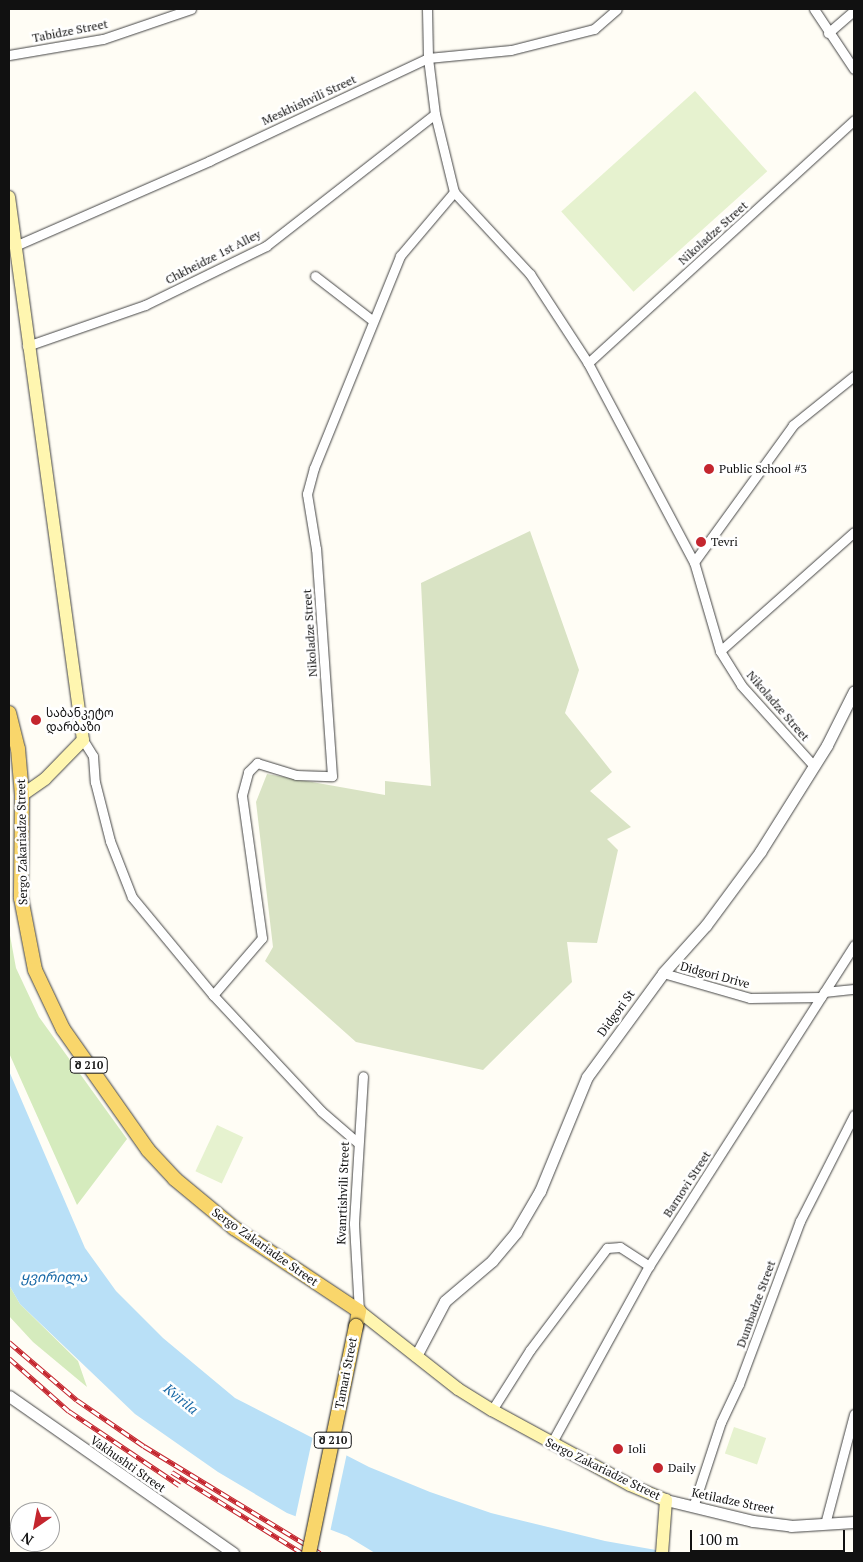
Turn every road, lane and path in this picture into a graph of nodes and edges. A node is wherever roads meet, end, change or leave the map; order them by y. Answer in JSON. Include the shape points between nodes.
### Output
{"nodes":[{"id":1,"x":191,"y":9,"type":"edge"},
{"id":2,"x":427,"y":9,"type":"edge"},
{"id":3,"x":617,"y":9,"type":"edge"},
{"id":4,"x":814,"y":9,"type":"edge"},
{"id":5,"x":854,"y":10,"type":"edge"},
{"id":6,"x":828,"y":33,"type":"junction"},
{"id":7,"x":9,"y":55,"type":"edge"},
{"id":8,"x":428,"y":58,"type":"junction"},
{"id":9,"x":854,"y":70,"type":"edge"},
{"id":10,"x":435,"y":114,"type":"junction"},
{"id":11,"x":854,"y":120,"type":"edge"},
{"id":12,"x":454,"y":192,"type":"junction"},
{"id":13,"x":9,"y":197,"type":"edge"},
{"id":14,"x":17,"y":245,"type":"junction"},
{"id":15,"x":315,"y":276,"type":"dead end"},
{"id":16,"x":372,"y":320,"type":"junction"},
{"id":17,"x":27,"y":346,"type":"junction"},
{"id":18,"x":588,"y":363,"type":"junction"},
{"id":19,"x":854,"y":376,"type":"edge"},
{"id":20,"x":854,"y":532,"type":"edge"},
{"id":21,"x":694,"y":562,"type":"junction"},
{"id":22,"x":720,"y":651,"type":"junction"},
{"id":23,"x":854,"y":691,"type":"edge"},
{"id":24,"x":9,"y":712,"type":"edge"},
{"id":25,"x":83,"y":740,"type":"junction"},
{"id":26,"x":814,"y":766,"type":"junction"},
{"id":27,"x":22,"y":795,"type":"junction"},
{"id":28,"x":854,"y":944,"type":"edge"},
{"id":29,"x":663,"y":973,"type":"junction"},
{"id":30,"x":854,"y":989,"type":"edge"},
{"id":31,"x":823,"y":994,"type":"junction"},
{"id":32,"x":213,"y":995,"type":"junction"},
{"id":33,"x":363,"y":1076,"type":"dead end"},
{"id":34,"x":854,"y":1115,"type":"edge"},
{"id":35,"x":357,"y":1142,"type":"junction"},
{"id":36,"x":649,"y":1266,"type":"junction"},
{"id":37,"x":359,"y":1311,"type":"junction"},
{"id":38,"x":416,"y":1356,"type":"junction"},
{"id":39,"x":9,"y":1396,"type":"edge"},
{"id":40,"x":492,"y":1410,"type":"junction"},
{"id":41,"x":854,"y":1414,"type":"edge"},
{"id":42,"x":550,"y":1444,"type":"junction"},
{"id":43,"x":666,"y":1500,"type":"junction"},
{"id":44,"x":693,"y":1506,"type":"junction"},
{"id":45,"x":854,"y":1522,"type":"edge"},
{"id":46,"x":825,"y":1524,"type":"junction"},
{"id":47,"x":233,"y":1553,"type":"edge"},
{"id":48,"x":310,"y":1553,"type":"edge"},
{"id":49,"x":662,"y":1553,"type":"edge"}],
"edges":[{"from":1,"to":7,"type":"street","name":"Tabidze Street","via":[[103,39]]},
{"from":2,"to":8,"type":"street","name":"Nikoladze Street"},
{"from":3,"to":8,"type":"street","name":"Meskhishvili Street","via":[[594,29],[511,50]]},
{"from":4,"to":6,"type":"street"},
{"from":5,"to":6,"type":"street"},
{"from":6,"to":9,"type":"street"},
{"from":8,"to":10,"type":"street","name":"Nikoladze Street"},
{"from":8,"to":14,"type":"street","name":"Meskhishvili Street","via":[[209,161]]},
{"from":10,"to":12,"type":"street","name":"Nikoladze Street"},
{"from":10,"to":17,"type":"street","name":"Chkheidze 1st Alley","via":[[266,246],[145,305]]},
{"from":11,"to":18,"type":"street","name":"Nikoladze Street"},
{"from":12,"to":16,"type":"street","name":"Nikoladze Street","via":[[400,256]]},
{"from":12,"to":18,"type":"street","name":"Nikoladze Street","via":[[530,274]]},
{"from":13,"to":14,"type":"main road"},
{"from":14,"to":17,"type":"main road"},
{"from":15,"to":16,"type":"street"},
{"from":16,"to":32,"type":"street","name":"Nikoladze Street","via":[[307,494],[316,549],[332,776],[296,775],[257,763],[248,772],[242,795],[262,938]]},
{"from":17,"to":25,"type":"main road"},
{"from":18,"to":21,"type":"street","name":"Nikoladze Street"},
{"from":19,"to":21,"type":"street","via":[[792,425]]},
{"from":20,"to":22,"type":"street"},
{"from":21,"to":22,"type":"street","name":"Nikoladze Street"},
{"from":22,"to":26,"type":"street","name":"Nikoladze Street","via":[[741,684]]},
{"from":23,"to":26,"type":"street","name":"Didgori St"},
{"from":24,"to":27,"type":"main road","name":"Sergo Zakariadze Street","number":"შ 210","via":[[18,748]]},
{"from":25,"to":27,"type":"main road","via":[[45,779]]},
{"from":25,"to":32,"type":"street","via":[[93,756],[95,782],[110,841],[132,896]]},
{"from":26,"to":29,"type":"street","name":"Didgori St","via":[[760,852],[706,925]]},
{"from":27,"to":37,"type":"main road","name":"Sergo Zakariadze Street","number":"შ 210","via":[[21,898],[35,970],[63,1029],[148,1150],[175,1179],[234,1228]]},
{"from":28,"to":31,"type":"street","name":"Barnovi Street"},
{"from":29,"to":31,"type":"street","name":"Didgori Drive","via":[[750,998]]},
{"from":29,"to":38,"type":"street","name":"Didgori St","via":[[586,1077],[540,1190],[521,1224],[492,1261],[446,1301]]},
{"from":30,"to":31,"type":"street","name":"Didgori Drive"},
{"from":31,"to":36,"type":"street","name":"Barnovi Street"},
{"from":32,"to":35,"type":"street","via":[[321,1111]]},
{"from":33,"to":35,"type":"street","name":"Kvanrtishvili Street"},
{"from":34,"to":44,"type":"street","name":"Dumbadze Street","via":[[800,1221],[739,1384],[721,1422]]},
{"from":35,"to":37,"type":"street","name":"Kvanrtishvili Street","via":[[354,1252]]},
{"from":36,"to":40,"type":"street","via":[[620,1248],[607,1248],[530,1350]]},
{"from":36,"to":42,"type":"street","name":"Barnovi Street"},
{"from":37,"to":38,"type":"main road","name":"Sergo Zakariadze Street"},
{"from":37,"to":48,"type":"main road","name":"Tamari Street","number":"შ 210","bridge":true},
{"from":38,"to":40,"type":"main road","name":"Sergo Zakariadze Street"},
{"from":39,"to":47,"type":"street","name":"Vakhushti Street"},
{"from":40,"to":42,"type":"main road","name":"Sergo Zakariadze Street"},
{"from":41,"to":46,"type":"street"},
{"from":42,"to":43,"type":"main road","name":"Sergo Zakariadze Street"},
{"from":43,"to":44,"type":"street","name":"Ketiladze Street"},
{"from":43,"to":49,"type":"main road"},
{"from":44,"to":46,"type":"street","name":"Ketiladze Street","via":[[753,1521],[791,1526]]},
{"from":45,"to":46,"type":"street","name":"Ketiladze Street"}]}
